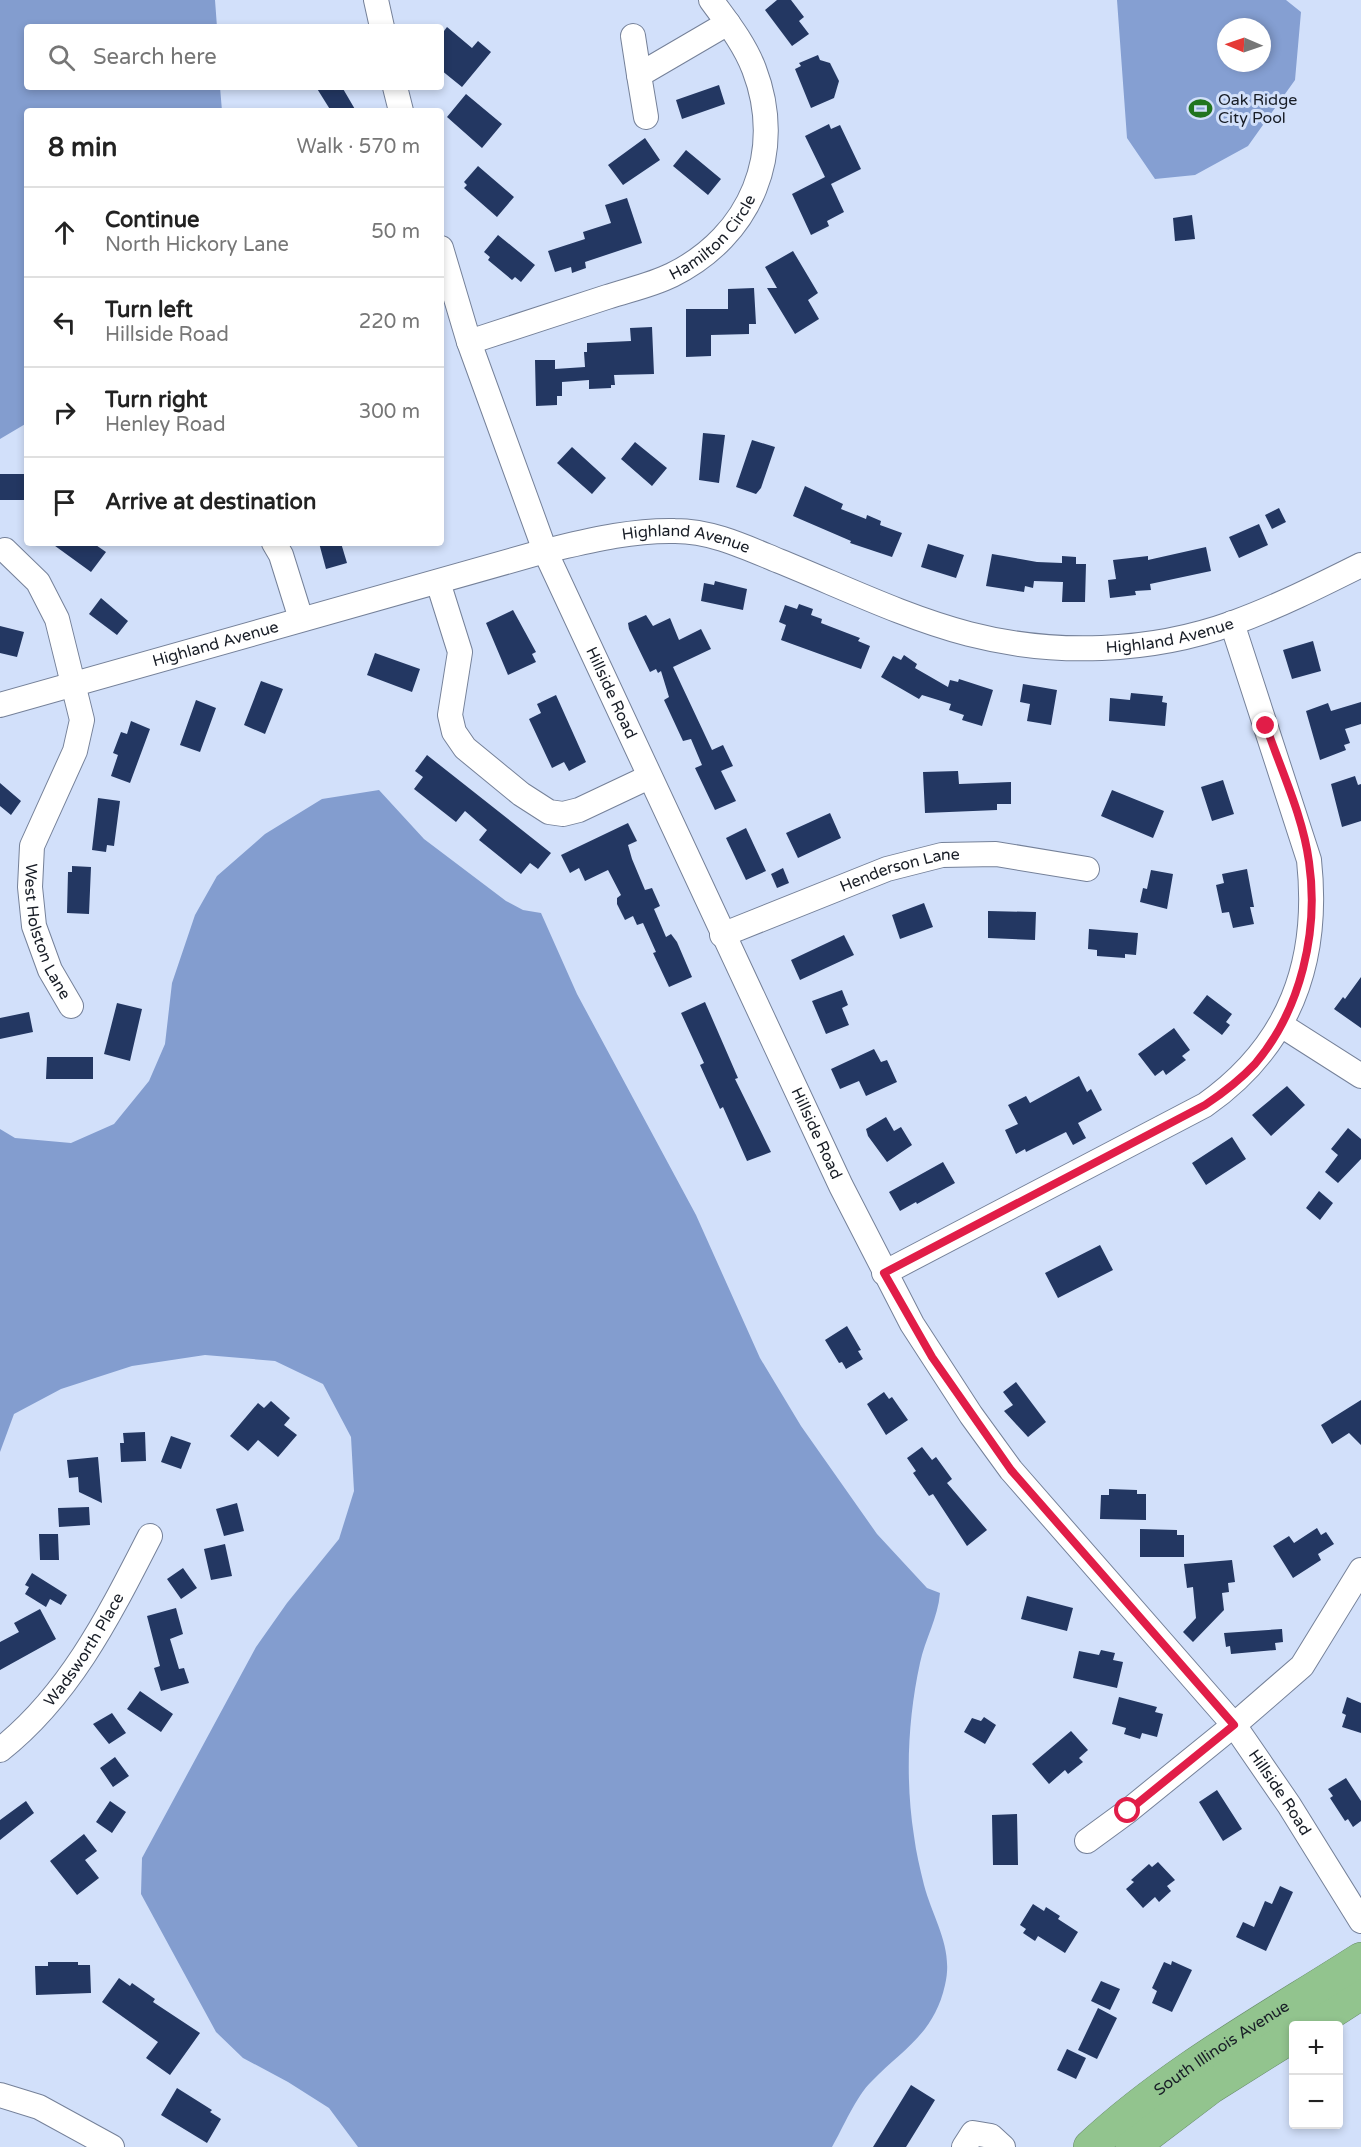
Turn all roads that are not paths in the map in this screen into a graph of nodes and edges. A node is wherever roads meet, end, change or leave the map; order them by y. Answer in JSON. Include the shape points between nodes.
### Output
{"nodes":[{"id":1,"x":376,"y":0,"type":"edge"},
{"id":2,"x":711,"y":0,"type":"edge"},
{"id":3,"x":728,"y":22,"type":"junction"},
{"id":4,"x":381,"y":24,"type":"edge"},
{"id":5,"x":633,"y":36,"type":"dead end"},
{"id":6,"x":639,"y":75,"type":"junction"},
{"id":7,"x":396,"y":90,"type":"edge"},
{"id":8,"x":400,"y":108,"type":"edge"},
{"id":9,"x":646,"y":117,"type":"dead end"},
{"id":10,"x":444,"y":258,"type":"edge"},
{"id":11,"x":469,"y":342,"type":"junction"},
{"id":12,"x":276,"y":546,"type":"edge"},
{"id":13,"x":5,"y":550,"type":"dead end"},
{"id":14,"x":545,"y":550,"type":"junction"},
{"id":15,"x":1361,"y":565,"type":"edge"},
{"id":16,"x":438,"y":582,"type":"junction"},
{"id":17,"x":301,"y":619,"type":"junction"},
{"id":18,"x":1232,"y":623,"type":"junction"},
{"id":19,"x":74,"y":685,"type":"junction"},
{"id":20,"x":0,"y":705,"type":"edge"},
{"id":21,"x":649,"y":777,"type":"junction"},
{"id":22,"x":1087,"y":869,"type":"dead end"},
{"id":23,"x":722,"y":935,"type":"junction"},
{"id":24,"x":71,"y":1006,"type":"dead end"},
{"id":25,"x":1281,"y":1024,"type":"junction"},
{"id":26,"x":1361,"y":1076,"type":"edge"},
{"id":27,"x":884,"y":1273,"type":"junction"},
{"id":28,"x":150,"y":1536,"type":"dead end"},
{"id":29,"x":1361,"y":1570,"type":"edge"},
{"id":30,"x":1234,"y":1725,"type":"junction"},
{"id":31,"x":0,"y":1750,"type":"edge"},
{"id":32,"x":1087,"y":1841,"type":"dead end"},
{"id":33,"x":1361,"y":1921,"type":"edge"},
{"id":34,"x":1361,"y":1959,"type":"edge"},
{"id":35,"x":1361,"y":1993,"type":"edge"},
{"id":36,"x":1316,"y":2021,"type":"edge"},
{"id":37,"x":1289,"y":2038,"type":"edge"},
{"id":38,"x":0,"y":2095,"type":"edge"},
{"id":39,"x":112,"y":2147,"type":"edge"},
{"id":40,"x":964,"y":2147,"type":"edge"},
{"id":41,"x":1003,"y":2147,"type":"edge"},
{"id":42,"x":1090,"y":2147,"type":"edge"},
{"id":43,"x":1132,"y":2147,"type":"edge"}],
"edges":[{"from":1,"to":4,"type":"street"},
{"from":2,"to":3,"type":"street","name":"Hamilton Circle"},
{"from":3,"to":6,"type":"street"},
{"from":3,"to":11,"type":"street","name":"Hamilton Circle","via":[[754,69],[763,100],[766,142],[755,189],[736,225],[705,255],[671,276]]},
{"from":5,"to":6,"type":"street"},
{"from":6,"to":9,"type":"street"},
{"from":7,"to":8,"type":"street"},
{"from":10,"to":11,"type":"street","name":"Hillside Road"},
{"from":11,"to":14,"type":"street","name":"Hillside Road"},
{"from":12,"to":17,"type":"street"},
{"from":13,"to":19,"type":"street","name":"West Holston Lane","via":[[43,591],[57,619]]},
{"from":14,"to":16,"type":"street","name":"Highland Avenue"},
{"from":14,"to":18,"type":"street","name":"Highland Avenue","via":[[629,533],[676,531],[722,538],[919,617],[970,634],[1033,645],[1120,646],[1182,637]]},
{"from":14,"to":21,"type":"street","name":"Hillside Road"},
{"from":15,"to":18,"type":"street","name":"Highland Avenue"},
{"from":16,"to":17,"type":"street","name":"Highland Avenue"},
{"from":16,"to":21,"type":"street","via":[[460,652],[450,714],[454,732],[465,748],[549,812],[579,810]]},
{"from":17,"to":19,"type":"street","name":"Highland Avenue"},
{"from":18,"to":25,"type":"street","via":[[1309,860],[1312,884],[1309,949]]},
{"from":19,"to":20,"type":"street","name":"Highland Avenue"},
{"from":19,"to":24,"type":"street","name":"West Holston Lane","via":[[82,720],[75,751],[32,846],[30,888],[34,926],[50,970]]},
{"from":21,"to":23,"type":"street","name":"Hillside Road"},
{"from":22,"to":23,"type":"street","name":"Henderson Lane","via":[[996,854],[942,855],[887,869]]},
{"from":23,"to":27,"type":"street","name":"Hillside Road"},
{"from":25,"to":26,"type":"street"},
{"from":25,"to":27,"type":"street","via":[[1255,1063],[1233,1086],[1205,1105]]},
{"from":27,"to":30,"type":"street","name":"Hillside Road","via":[[932,1357],[1011,1470]]},
{"from":28,"to":31,"type":"street","name":"Wadsworth Place","via":[[71,1676]]},
{"from":29,"to":30,"type":"street","via":[[1302,1666]]},
{"from":30,"to":32,"type":"street"},
{"from":30,"to":33,"type":"street","name":"Hillside Road"},
{"from":34,"to":42,"type":"highway","name":"South Illinois Avenue","via":[[1204,2058]]},
{"from":35,"to":36,"type":"highway"},
{"from":37,"to":43,"type":"highway","via":[[1211,2087]]},
{"from":38,"to":39,"type":"street","via":[[39,2107]]},
{"from":40,"to":41,"type":"street","via":[[973,2133],[991,2136]]}]}
